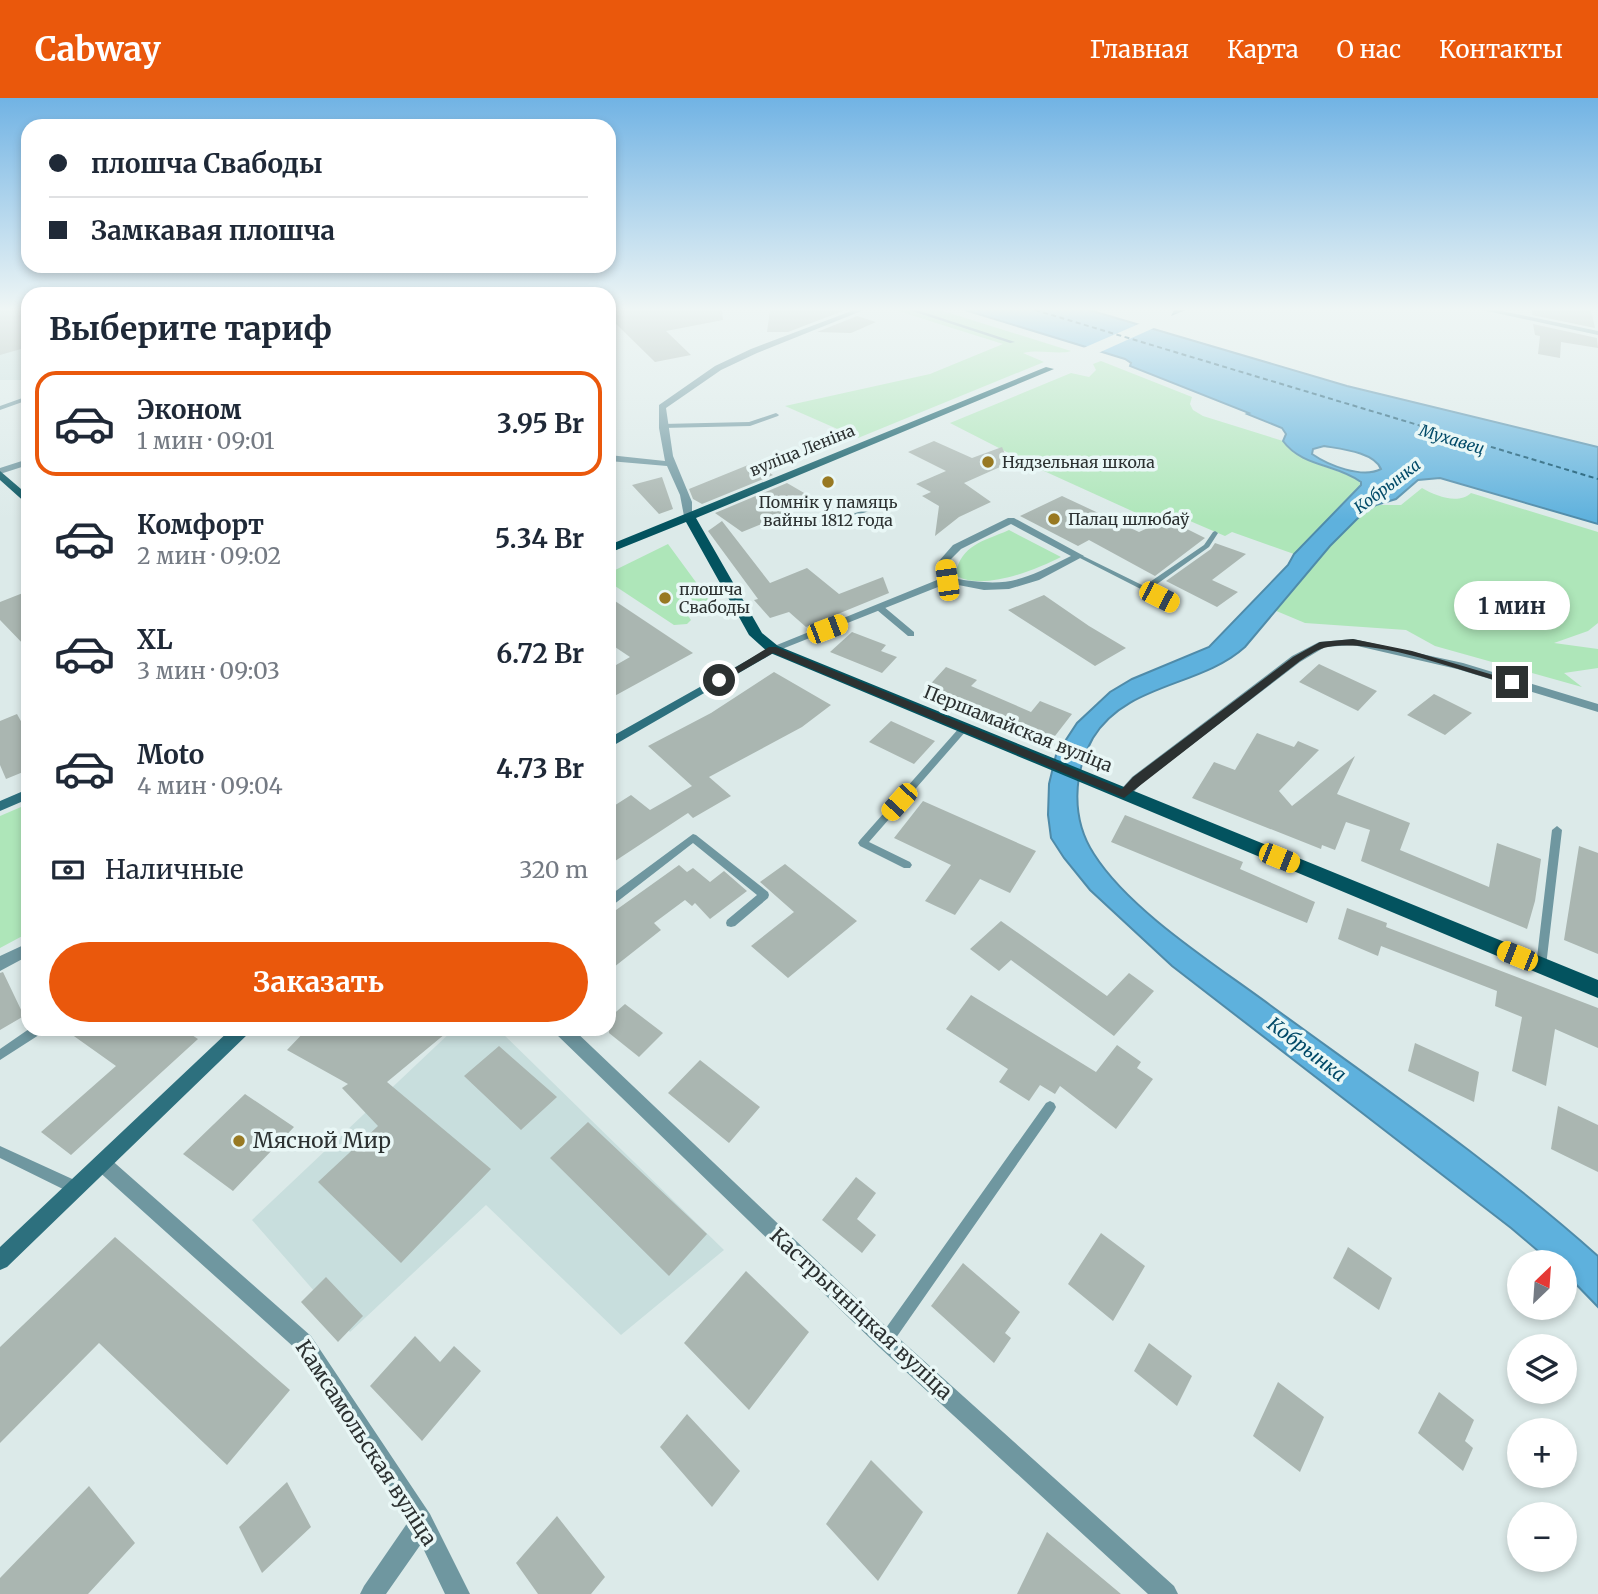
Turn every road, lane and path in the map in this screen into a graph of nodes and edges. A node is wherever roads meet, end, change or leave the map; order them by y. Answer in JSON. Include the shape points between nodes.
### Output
{"nodes":[{"id":1,"x":701,"y":380,"type":"edge"},
{"id":2,"x":1023,"y":380,"type":"edge"},
{"id":3,"x":21,"y":400,"type":"edge"},
{"id":4,"x":0,"y":408,"type":"edge"},
{"id":5,"x":776,"y":415,"type":"dead end"},
{"id":6,"x":662,"y":426,"type":"junction"},
{"id":7,"x":616,"y":459,"type":"edge"},
{"id":8,"x":21,"y":464,"type":"edge"},
{"id":9,"x":671,"y":464,"type":"junction"},
{"id":10,"x":0,"y":472,"type":"edge"},
{"id":11,"x":21,"y":494,"type":"edge"},
{"id":12,"x":869,"y":510,"type":"dead end"},
{"id":13,"x":689,"y":516,"type":"junction"},
{"id":14,"x":814,"y":528,"type":"dead end"},
{"id":15,"x":1215,"y":533,"type":"dead end"},
{"id":16,"x":616,"y":546,"type":"edge"},
{"id":17,"x":1079,"y":556,"type":"junction"},
{"id":18,"x":947,"y":580,"type":"junction"},
{"id":19,"x":1145,"y":589,"type":"junction"},
{"id":20,"x":1174,"y":604,"type":"dead end"},
{"id":21,"x":880,"y":608,"type":"junction"},
{"id":22,"x":911,"y":634,"type":"dead end"},
{"id":23,"x":773,"y":649,"type":"junction"},
{"id":24,"x":1598,"y":708,"type":"edge"},
{"id":25,"x":963,"y":729,"type":"junction"},
{"id":26,"x":616,"y":740,"type":"edge"},
{"id":27,"x":1124,"y":794,"type":"junction"},
{"id":28,"x":21,"y":797,"type":"edge"},
{"id":29,"x":0,"y":806,"type":"edge"},
{"id":30,"x":1557,"y":830,"type":"dead end"},
{"id":31,"x":907,"y":866,"type":"dead end"},
{"id":32,"x":616,"y":897,"type":"edge"},
{"id":33,"x":731,"y":923,"type":"dead end"},
{"id":34,"x":21,"y":953,"type":"edge"},
{"id":35,"x":0,"y":964,"type":"edge"},
{"id":36,"x":1541,"y":966,"type":"junction"},
{"id":37,"x":1598,"y":989,"type":"edge"},
{"id":38,"x":28,"y":1036,"type":"edge"},
{"id":39,"x":235,"y":1036,"type":"edge"},
{"id":40,"x":569,"y":1036,"type":"edge"},
{"id":41,"x":0,"y":1055,"type":"edge"},
{"id":42,"x":1050,"y":1107,"type":"dead end"},
{"id":43,"x":0,"y":1152,"type":"edge"},
{"id":44,"x":102,"y":1163,"type":"junction"},
{"id":45,"x":76,"y":1188,"type":"junction"},
{"id":46,"x":0,"y":1260,"type":"edge"},
{"id":47,"x":886,"y":1340,"type":"junction"},
{"id":48,"x":422,"y":1522,"type":"junction"},
{"id":49,"x":372,"y":1594,"type":"edge"},
{"id":50,"x":458,"y":1594,"type":"edge"},
{"id":51,"x":1166,"y":1594,"type":"edge"}],
"edges":[{"from":1,"to":6,"type":"street","via":[[662,407]]},
{"from":2,"to":13,"type":"main road","name":"вуліца Леніна"},
{"from":3,"to":4,"type":"lane"},
{"from":5,"to":6,"type":"lane","via":[[750,424]]},
{"from":6,"to":9,"type":"street"},
{"from":7,"to":9,"type":"street"},
{"from":8,"to":10,"type":"street"},
{"from":9,"to":13,"type":"street","via":[[689,503]]},
{"from":10,"to":11,"type":"main road"},
{"from":12,"to":14,"type":"lane"},
{"from":13,"to":16,"type":"main road","name":"вуліца Леніна"},
{"from":13,"to":23,"type":"main road","via":[[755,635]]},
{"from":15,"to":19,"type":"lane","via":[[1207,546]]},
{"from":17,"to":18,"type":"street","via":[[1009,586]]},
{"from":17,"to":18,"type":"street","via":[[1011,520],[957,547],[944,561]]},
{"from":17,"to":19,"type":"lane"},
{"from":18,"to":21,"type":"street"},
{"from":19,"to":20,"type":"lane"},
{"from":21,"to":22,"type":"lane"},
{"from":21,"to":23,"type":"street"},
{"from":23,"to":25,"type":"main road","name":"Першамайская вуліца"},
{"from":23,"to":26,"type":"main road"},
{"from":24,"to":27,"type":"street","via":[[1409,653],[1353,642],[1323,644],[1296,659]]},
{"from":25,"to":27,"type":"main road","name":"Першамайская вуліца"},
{"from":25,"to":31,"type":"lane","via":[[863,843]]},
{"from":27,"to":36,"type":"main road","name":"Першамайская вуліца"},
{"from":28,"to":29,"type":"main road"},
{"from":30,"to":36,"type":"lane"},
{"from":32,"to":33,"type":"lane","via":[[693,838],[764,895]]},
{"from":34,"to":35,"type":"street"},
{"from":36,"to":37,"type":"main road","name":"Першамайская вуліца"},
{"from":38,"to":41,"type":"lane"},
{"from":39,"to":44,"type":"main road"},
{"from":40,"to":47,"type":"street","name":"Кастрычніцкая вуліца"},
{"from":42,"to":47,"type":"lane"},
{"from":43,"to":45,"type":"lane"},
{"from":44,"to":45,"type":"main road"},
{"from":44,"to":48,"type":"street","name":"Камсамольская вуліца","via":[[304,1343]]},
{"from":45,"to":46,"type":"main road"},
{"from":47,"to":51,"type":"street","name":"Кастрычніцкая вуліца"},
{"from":48,"to":49,"type":"street"},
{"from":48,"to":50,"type":"street","name":"Камсамольская вуліца"}]}
